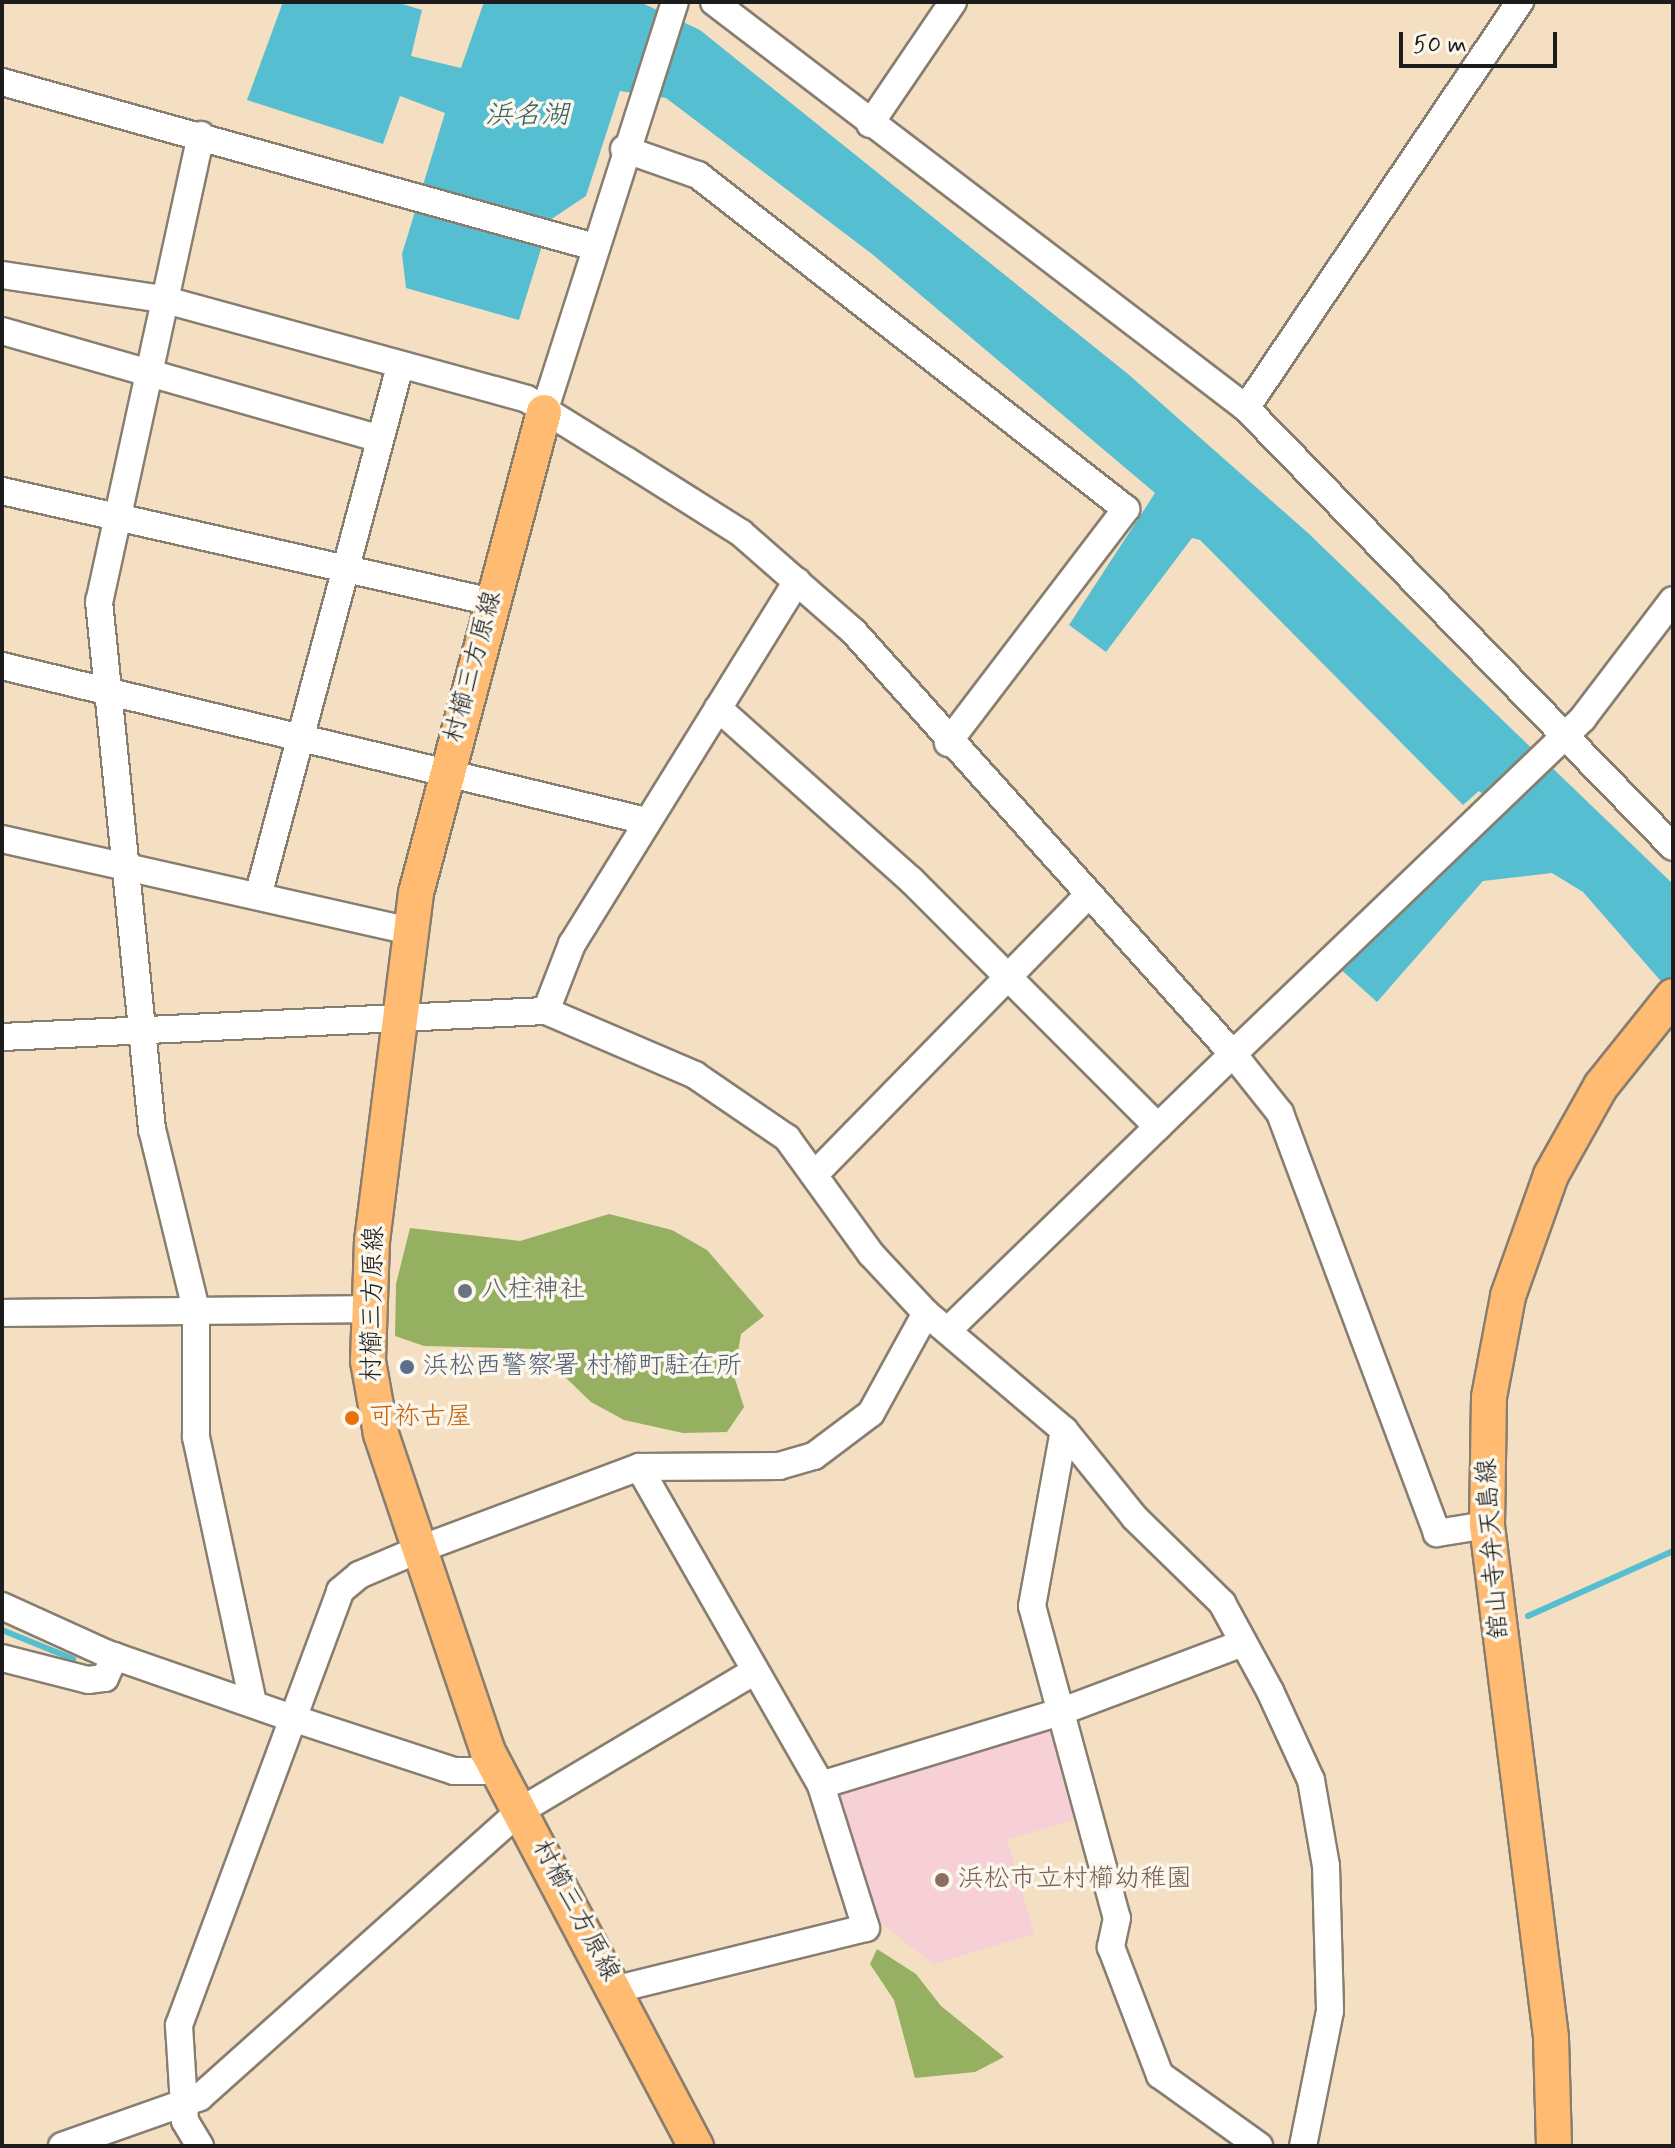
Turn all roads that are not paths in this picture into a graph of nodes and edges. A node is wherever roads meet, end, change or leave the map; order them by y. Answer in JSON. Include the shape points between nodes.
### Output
{"nodes":[{"id":1,"x":714,"y":2,"type":"edge"},
{"id":2,"x":953,"y":2,"type":"edge"},
{"id":3,"x":1520,"y":2,"type":"edge"},
{"id":4,"x":671,"y":11,"type":"edge"},
{"id":5,"x":2,"y":82,"type":"edge"},
{"id":6,"x":870,"y":124,"type":"junction"},
{"id":7,"x":201,"y":135,"type":"junction"},
{"id":8,"x":624,"y":149,"type":"junction"},
{"id":9,"x":591,"y":246,"type":"junction"},
{"id":10,"x":2,"y":275,"type":"edge"},
{"id":11,"x":162,"y":299,"type":"junction"},
{"id":12,"x":2,"y":331,"type":"edge"},
{"id":13,"x":400,"y":366,"type":"junction"},
{"id":14,"x":149,"y":370,"type":"junction"},
{"id":15,"x":1246,"y":408,"type":"junction"},
{"id":16,"x":544,"y":412,"type":"junction"},
{"id":17,"x":380,"y":439,"type":"junction"},
{"id":18,"x":2,"y":491,"type":"edge"},
{"id":19,"x":116,"y":516,"type":"junction"},
{"id":20,"x":348,"y":568,"type":"junction"},
{"id":21,"x":797,"y":581,"type":"junction"},
{"id":22,"x":1673,"y":600,"type":"edge"},
{"id":23,"x":492,"y":602,"type":"junction"},
{"id":24,"x":2,"y":666,"type":"edge"},
{"id":25,"x":112,"y":688,"type":"junction"},
{"id":26,"x":718,"y":708,"type":"junction"},
{"id":27,"x":299,"y":733,"type":"junction"},
{"id":28,"x":1559,"y":741,"type":"junction"},
{"id":29,"x":948,"y":743,"type":"junction"},
{"id":30,"x":445,"y":771,"type":"junction"},
{"id":31,"x":646,"y":821,"type":"junction"},
{"id":32,"x":2,"y":839,"type":"edge"},
{"id":33,"x":1673,"y":847,"type":"edge"},
{"id":34,"x":128,"y":865,"type":"junction"},
{"id":35,"x":258,"y":896,"type":"junction"},
{"id":36,"x":1086,"y":897,"type":"junction"},
{"id":37,"x":410,"y":931,"type":"junction"},
{"id":38,"x":1011,"y":980,"type":"junction"},
{"id":39,"x":1673,"y":996,"type":"edge"},
{"id":40,"x":546,"y":1011,"type":"junction"},
{"id":41,"x":401,"y":1019,"type":"junction"},
{"id":42,"x":141,"y":1032,"type":"junction"},
{"id":43,"x":2,"y":1037,"type":"edge"},
{"id":44,"x":1233,"y":1054,"type":"junction"},
{"id":45,"x":1158,"y":1127,"type":"junction"},
{"id":46,"x":815,"y":1174,"type":"junction"},
{"id":47,"x":196,"y":1309,"type":"junction"},
{"id":48,"x":368,"y":1309,"type":"junction"},
{"id":49,"x":2,"y":1313,"type":"edge"},
{"id":50,"x":926,"y":1313,"type":"junction"},
{"id":51,"x":950,"y":1328,"type":"junction"},
{"id":52,"x":1064,"y":1430,"type":"junction"},
{"id":53,"x":639,"y":1467,"type":"junction"},
{"id":54,"x":1487,"y":1525,"type":"junction"},
{"id":55,"x":420,"y":1549,"type":"junction"},
{"id":56,"x":2,"y":1606,"type":"edge"},
{"id":57,"x":1243,"y":1643,"type":"junction"},
{"id":58,"x":115,"y":1656,"type":"junction"},
{"id":59,"x":2,"y":1658,"type":"edge"},
{"id":60,"x":753,"y":1672,"type":"junction"},
{"id":61,"x":253,"y":1704,"type":"junction"},
{"id":62,"x":1057,"y":1713,"type":"junction"},
{"id":63,"x":292,"y":1718,"type":"junction"},
{"id":64,"x":497,"y":1771,"type":"junction"},
{"id":65,"x":821,"y":1785,"type":"junction"},
{"id":66,"x":520,"y":1811,"type":"junction"},
{"id":67,"x":617,"y":1989,"type":"junction"},
{"id":68,"x":184,"y":2105,"type":"junction"},
{"id":69,"x":62,"y":2146,"type":"edge"},
{"id":70,"x":200,"y":2146,"type":"edge"},
{"id":71,"x":696,"y":2146,"type":"edge"},
{"id":72,"x":1259,"y":2146,"type":"edge"},
{"id":73,"x":1303,"y":2146,"type":"edge"},
{"id":74,"x":1554,"y":2146,"type":"edge"}],
"edges":[{"from":1,"to":6,"type":"street"},
{"from":2,"to":6,"type":"street"},
{"from":3,"to":15,"type":"street"},
{"from":4,"to":8,"type":"street"},
{"from":5,"to":7,"type":"street"},
{"from":6,"to":15,"type":"street"},
{"from":7,"to":9,"type":"street"},
{"from":7,"to":11,"type":"street"},
{"from":8,"to":9,"type":"street"},
{"from":8,"to":29,"type":"street","via":[[698,175],[1126,509]]},
{"from":9,"to":16,"type":"street"},
{"from":10,"to":11,"type":"street"},
{"from":11,"to":13,"type":"street"},
{"from":11,"to":14,"type":"street"},
{"from":12,"to":14,"type":"street"},
{"from":13,"to":16,"type":"street","via":[[527,399]]},
{"from":13,"to":17,"type":"street"},
{"from":14,"to":17,"type":"street"},
{"from":14,"to":19,"type":"street"},
{"from":15,"to":28,"type":"street"},
{"from":16,"to":21,"type":"street","via":[[741,533]]},
{"from":16,"to":23,"type":"main road","name":"村櫛三方原線"},
{"from":17,"to":20,"type":"street"},
{"from":18,"to":19,"type":"street"},
{"from":19,"to":20,"type":"street"},
{"from":19,"to":25,"type":"street","via":[[99,601]]},
{"from":20,"to":23,"type":"street"},
{"from":20,"to":27,"type":"street"},
{"from":21,"to":26,"type":"street"},
{"from":21,"to":29,"type":"street","via":[[853,631]]},
{"from":22,"to":28,"type":"street"},
{"from":23,"to":30,"type":"main road","name":"村櫛三方原線"},
{"from":24,"to":25,"type":"street"},
{"from":25,"to":27,"type":"street"},
{"from":25,"to":34,"type":"street"},
{"from":26,"to":31,"type":"street"},
{"from":26,"to":38,"type":"street"},
{"from":27,"to":30,"type":"street"},
{"from":27,"to":35,"type":"street"},
{"from":28,"to":33,"type":"street"},
{"from":28,"to":44,"type":"street"},
{"from":29,"to":36,"type":"street"},
{"from":30,"to":31,"type":"street"},
{"from":30,"to":37,"type":"main road","name":"村櫛三方原線"},
{"from":31,"to":40,"type":"street","via":[[572,944]]},
{"from":32,"to":34,"type":"street"},
{"from":34,"to":35,"type":"street"},
{"from":34,"to":42,"type":"street"},
{"from":35,"to":37,"type":"street"},
{"from":36,"to":38,"type":"street"},
{"from":36,"to":44,"type":"street"},
{"from":37,"to":41,"type":"main road","name":"村櫛三方原線"},
{"from":38,"to":45,"type":"street"},
{"from":38,"to":46,"type":"street"},
{"from":39,"to":54,"type":"main road","name":"舘山寺弁天島線","via":[[1575,1129],[1532,1223],[1502,1321],[1487,1422]]},
{"from":40,"to":41,"type":"street"},
{"from":40,"to":46,"type":"street","via":[[621,1039],[741,1102],[787,1138]]},
{"from":41,"to":42,"type":"street"},
{"from":41,"to":48,"type":"main road","name":"村櫛三方原線"},
{"from":42,"to":43,"type":"street"},
{"from":42,"to":47,"type":"street","via":[[152,1129]]},
{"from":44,"to":45,"type":"street"},
{"from":44,"to":54,"type":"street","via":[[1280,1113],[1437,1533]]},
{"from":45,"to":51,"type":"street"},
{"from":46,"to":50,"type":"street","via":[[871,1254]]},
{"from":47,"to":48,"type":"street"},
{"from":47,"to":49,"type":"street"},
{"from":47,"to":61,"type":"street","via":[[196,1437]]},
{"from":48,"to":55,"type":"main road","name":"村櫛三方原線","via":[[372,1398]]},
{"from":50,"to":51,"type":"street"},
{"from":50,"to":53,"type":"street","via":[[871,1413],[814,1456],[779,1466]]},
{"from":51,"to":52,"type":"street"},
{"from":52,"to":57,"type":"street","via":[[1135,1518],[1222,1603]]},
{"from":52,"to":62,"type":"street","via":[[1032,1606]]},
{"from":53,"to":55,"type":"street"},
{"from":53,"to":60,"type":"street"},
{"from":54,"to":74,"type":"main road","name":"舘山寺弁天島線","via":[[1548,2003]]},
{"from":55,"to":63,"type":"street","via":[[359,1575],[340,1591]]},
{"from":55,"to":64,"type":"main road","name":"村櫛三方原線"},
{"from":56,"to":58,"type":"street"},
{"from":57,"to":62,"type":"street"},
{"from":57,"to":73,"type":"street","via":[[1311,1780],[1326,1866],[1330,2011]]},
{"from":58,"to":59,"type":"street","via":[[105,1678],[88,1680]]},
{"from":58,"to":61,"type":"street"},
{"from":60,"to":65,"type":"street"},
{"from":60,"to":66,"type":"street"},
{"from":61,"to":63,"type":"street"},
{"from":62,"to":65,"type":"street"},
{"from":62,"to":72,"type":"street","via":[[1117,1918],[1111,1947],[1146,2046],[1160,2075]]},
{"from":63,"to":64,"type":"street","via":[[454,1771]]},
{"from":63,"to":68,"type":"street","via":[[179,2025]]},
{"from":64,"to":66,"type":"main road","name":"村櫛三方原線"},
{"from":65,"to":67,"type":"street","via":[[866,1928]]},
{"from":66,"to":67,"type":"main road","name":"村櫛三方原線"},
{"from":66,"to":68,"type":"street","via":[[255,2051]]},
{"from":67,"to":71,"type":"main road","name":"村櫛三方原線"},
{"from":68,"to":69,"type":"street"},
{"from":68,"to":70,"type":"street"}]}
